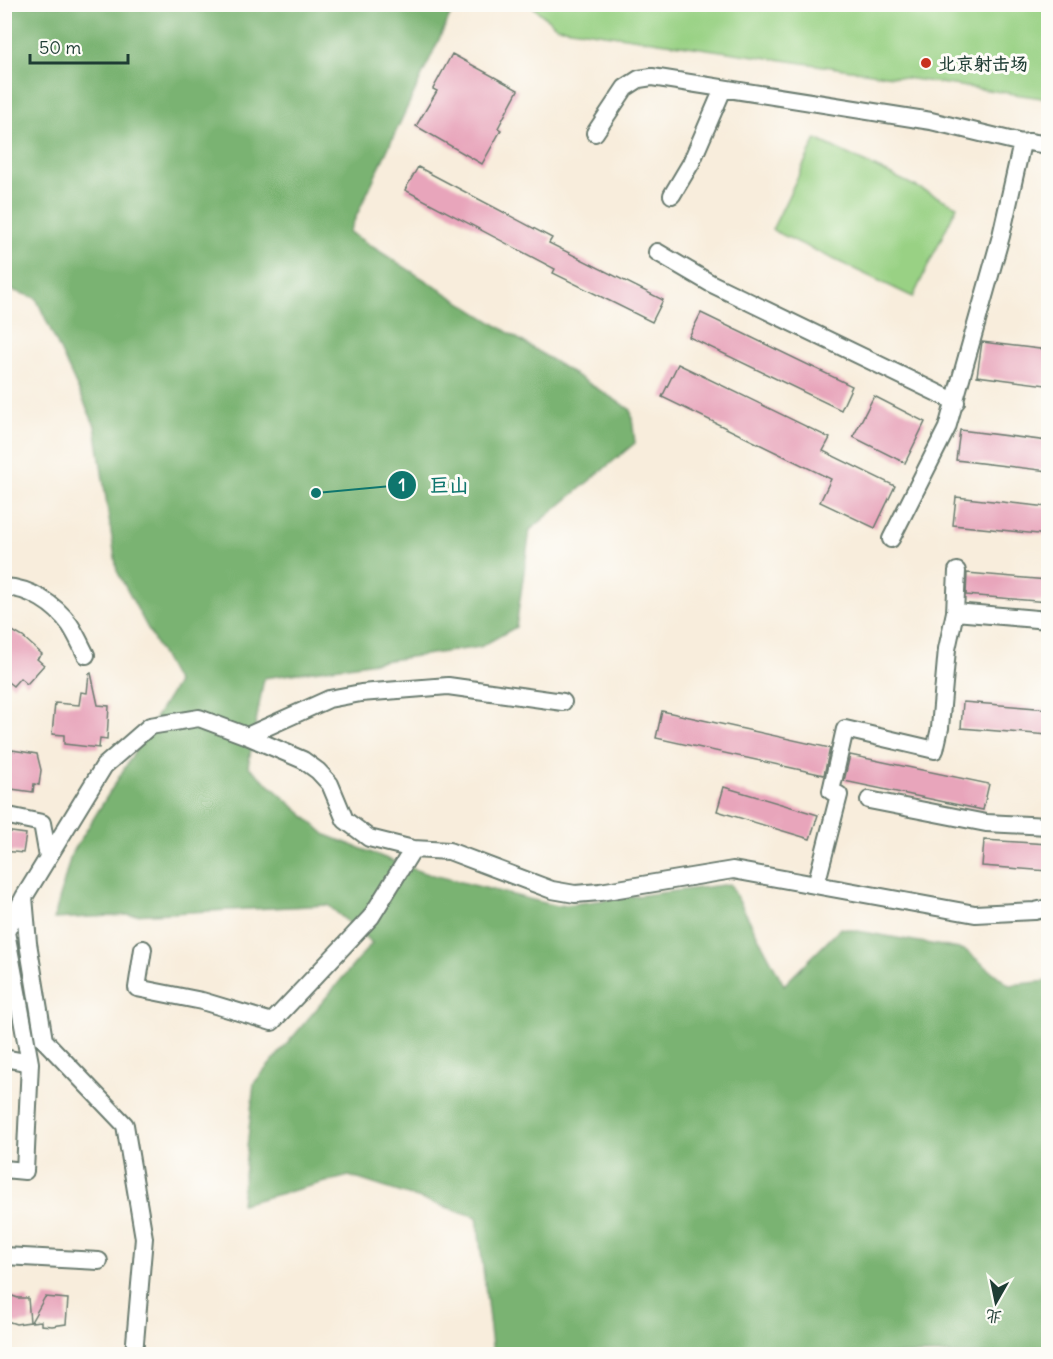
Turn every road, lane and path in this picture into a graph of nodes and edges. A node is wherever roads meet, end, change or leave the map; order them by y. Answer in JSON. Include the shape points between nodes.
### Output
{"nodes":[{"id":1,"x":723,"y":89,"type":"junction"},
{"id":2,"x":595,"y":133,"type":"dead end"},
{"id":3,"x":1022,"y":143,"type":"junction"},
{"id":4,"x":1048,"y":145,"type":"edge"},
{"id":5,"x":672,"y":195,"type":"dead end"},
{"id":6,"x":657,"y":252,"type":"dead end"},
{"id":7,"x":956,"y":402,"type":"junction"},
{"id":8,"x":891,"y":539,"type":"dead end"},
{"id":9,"x":957,"y":572,"type":"dead end"},
{"id":10,"x":4,"y":587,"type":"edge"},
{"id":11,"x":955,"y":612,"type":"junction"},
{"id":12,"x":1048,"y":620,"type":"edge"},
{"id":13,"x":86,"y":655,"type":"dead end"},
{"id":14,"x":563,"y":702,"type":"dead end"},
{"id":15,"x":247,"y":736,"type":"junction"},
{"id":16,"x":869,"y":800,"type":"dead end"},
{"id":17,"x":4,"y":815,"type":"edge"},
{"id":18,"x":1048,"y":826,"type":"edge"},
{"id":19,"x":413,"y":849,"type":"junction"},
{"id":20,"x":48,"y":857,"type":"junction"},
{"id":21,"x":816,"y":885,"type":"junction"},
{"id":22,"x":24,"y":897,"type":"junction"},
{"id":23,"x":1048,"y":908,"type":"edge"},
{"id":24,"x":5,"y":932,"type":"edge"},
{"id":25,"x":143,"y":950,"type":"dead end"},
{"id":26,"x":4,"y":1058,"type":"edge"},
{"id":27,"x":30,"y":1063,"type":"junction"},
{"id":28,"x":4,"y":1169,"type":"edge"},
{"id":29,"x":4,"y":1256,"type":"edge"},
{"id":30,"x":99,"y":1262,"type":"dead end"},
{"id":31,"x":134,"y":1354,"type":"edge"}],
"edges":[{"from":1,"to":2,"type":"street","via":[[652,77],[639,79],[625,88]]},
{"from":1,"to":3,"type":"street","via":[[931,121]]},
{"from":1,"to":5,"type":"street","via":[[691,163]]},
{"from":3,"to":4,"type":"street"},
{"from":3,"to":7,"type":"street"},
{"from":6,"to":7,"type":"street","via":[[710,283]]},
{"from":7,"to":8,"type":"street","via":[[947,428]]},
{"from":9,"to":11,"type":"street"},
{"from":10,"to":13,"type":"street","via":[[19,588],[47,602],[70,625]]},
{"from":11,"to":12,"type":"street"},
{"from":11,"to":21,"type":"street","via":[[935,750],[845,729],[831,791],[839,795]]},
{"from":14,"to":15,"type":"street","via":[[448,686],[361,693],[329,699]]},
{"from":15,"to":19,"type":"street","via":[[303,760],[318,771],[330,784],[345,820],[369,838]]},
{"from":15,"to":20,"type":"street","via":[[199,718],[150,726],[104,766]]},
{"from":16,"to":18,"type":"street","via":[[986,823]]},
{"from":17,"to":20,"type":"street","via":[[42,823]]},
{"from":19,"to":21,"type":"street","via":[[449,850],[520,879],[575,894],[733,870]]},
{"from":19,"to":25,"type":"street","via":[[371,917],[272,1022],[202,1001],[137,988]]},
{"from":20,"to":22,"type":"street"},
{"from":21,"to":23,"type":"street","via":[[975,914]]},
{"from":22,"to":24,"type":"street"},
{"from":22,"to":31,"type":"street","via":[[44,1040],[125,1125],[144,1238]]},
{"from":24,"to":27,"type":"street"},
{"from":26,"to":27,"type":"street"},
{"from":27,"to":28,"type":"street","via":[[25,1171]]},
{"from":29,"to":30,"type":"street"}]}
